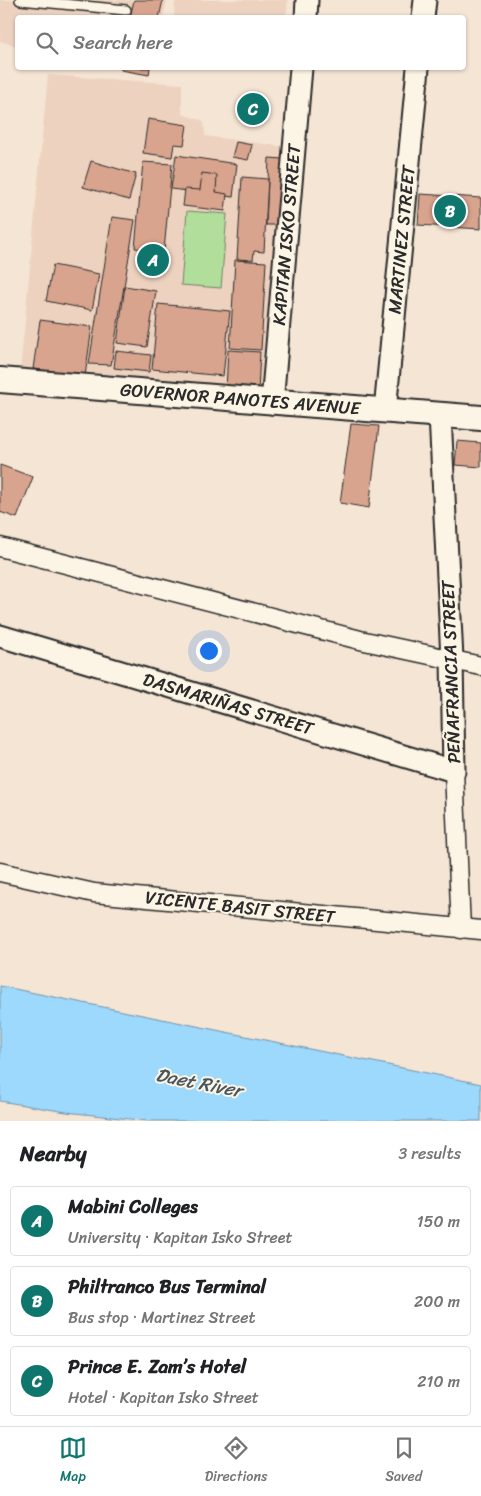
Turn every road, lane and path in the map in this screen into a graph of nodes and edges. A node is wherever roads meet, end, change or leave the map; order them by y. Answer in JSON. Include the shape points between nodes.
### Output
{"nodes":[{"id":1,"x":20,"y":0,"type":"edge"},
{"id":2,"x":307,"y":0,"type":"edge"},
{"id":3,"x":425,"y":0,"type":"edge"},
{"id":4,"x":126,"y":10,"type":"dead end"},
{"id":5,"x":306,"y":15,"type":"edge"},
{"id":6,"x":423,"y":15,"type":"edge"},
{"id":7,"x":302,"y":70,"type":"edge"},
{"id":8,"x":418,"y":70,"type":"edge"},
{"id":9,"x":0,"y":380,"type":"edge"},
{"id":10,"x":272,"y":403,"type":"junction"},
{"id":11,"x":385,"y":411,"type":"junction"},
{"id":12,"x":440,"y":415,"type":"junction"},
{"id":13,"x":481,"y":418,"type":"edge"},
{"id":14,"x":0,"y":547,"type":"edge"},
{"id":15,"x":0,"y":636,"type":"edge"},
{"id":16,"x":452,"y":659,"type":"junction"},
{"id":17,"x":481,"y":666,"type":"edge"},
{"id":18,"x":454,"y":771,"type":"junction"},
{"id":19,"x":0,"y":872,"type":"edge"},
{"id":20,"x":461,"y":929,"type":"junction"},
{"id":21,"x":481,"y":930,"type":"edge"}],
"edges":[{"from":1,"to":4,"type":"lane"},
{"from":2,"to":5,"type":"street"},
{"from":3,"to":6,"type":"street"},
{"from":7,"to":10,"type":"street","name":"KAPITAN ISKO STREET"},
{"from":8,"to":11,"type":"street","name":"MARTINEZ STREET"},
{"from":9,"to":10,"type":"main road","name":"GOVERNOR PANOTES AVENUE"},
{"from":10,"to":11,"type":"main road","name":"GOVERNOR PANOTES AVENUE"},
{"from":11,"to":12,"type":"main road","name":"GOVERNOR PANOTES AVENUE"},
{"from":12,"to":13,"type":"main road","name":"GOVERNOR PANOTES AVENUE"},
{"from":12,"to":16,"type":"street","name":"PEÑAFRANCIA STREET"},
{"from":14,"to":16,"type":"street","via":[[360,640]]},
{"from":15,"to":18,"type":"street","name":"DASMARIÑAS STREET"},
{"from":16,"to":17,"type":"street"},
{"from":16,"to":18,"type":"street","name":"PEÑAFRANCIA STREET"},
{"from":18,"to":20,"type":"street","name":"PEÑAFRANCIA STREET"},
{"from":19,"to":20,"type":"street","name":"VICENTE BASIT STREET","via":[[94,893]]},
{"from":20,"to":21,"type":"street","name":"VICENTE BASIT STREET"}]}
